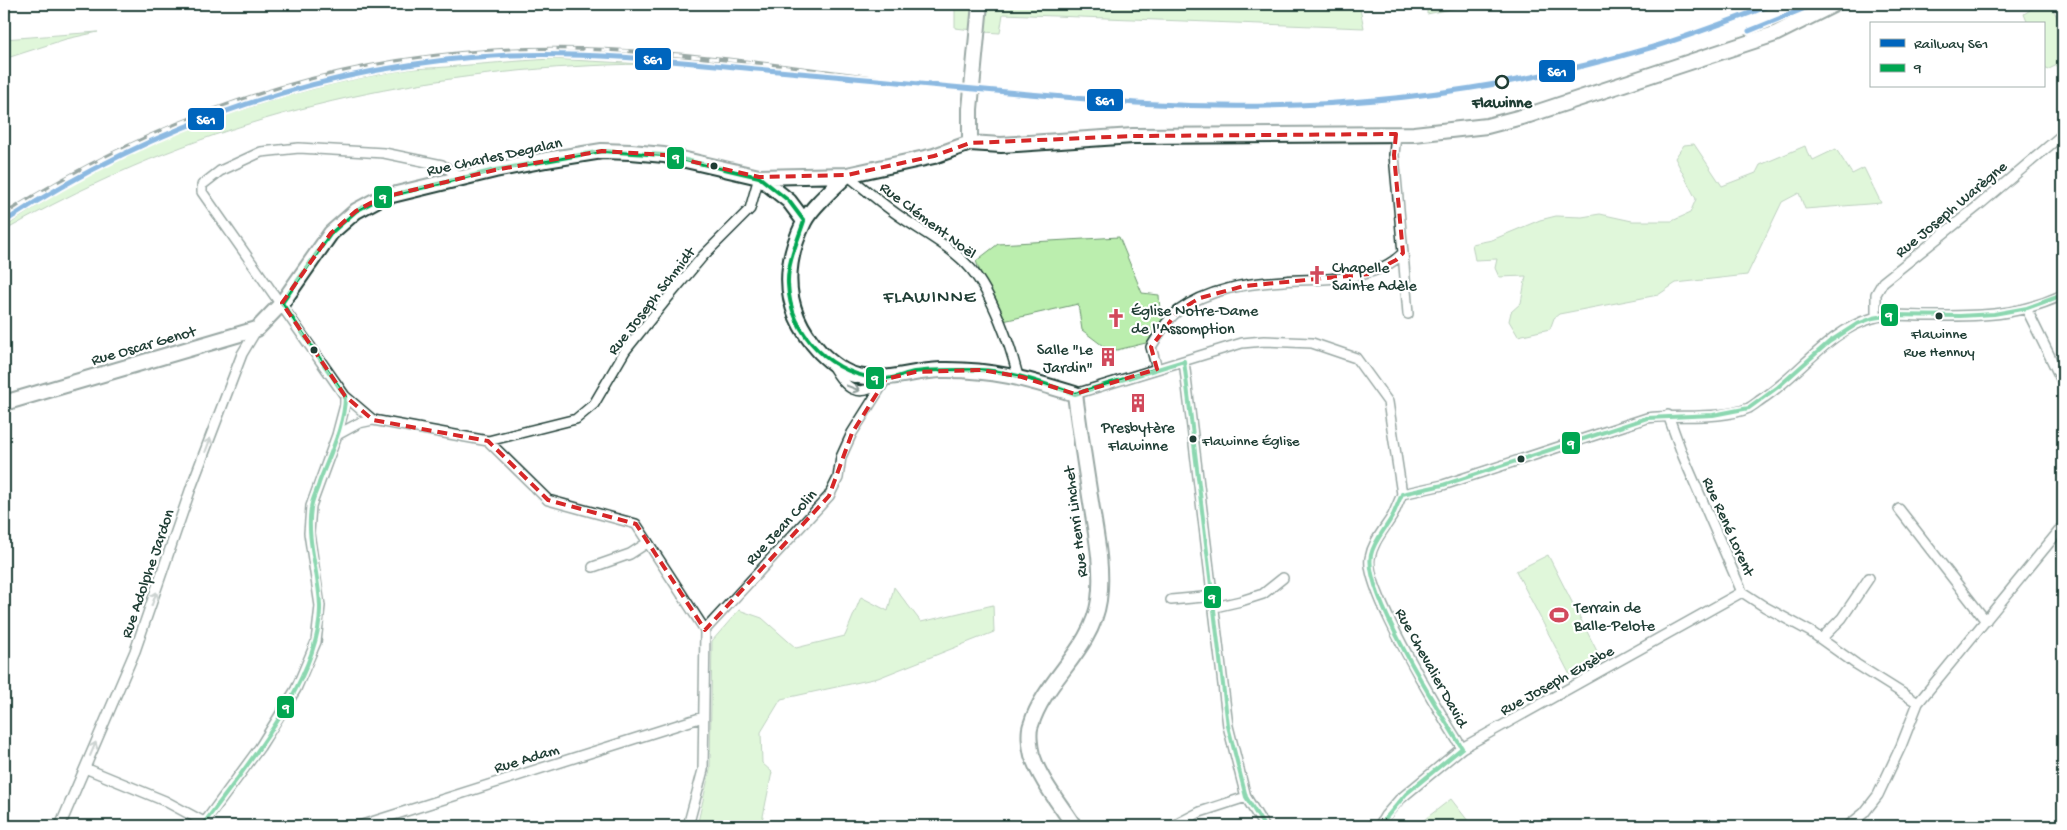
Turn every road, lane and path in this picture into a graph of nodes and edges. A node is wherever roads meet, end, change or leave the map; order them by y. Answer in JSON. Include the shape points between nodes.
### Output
{"nodes":[{"id":1,"x":980,"y":4,"type":"edge"},
{"id":2,"x":1835,"y":4,"type":"edge"},
{"id":3,"x":1396,"y":134,"type":"junction"},
{"id":4,"x":2063,"y":134,"type":"edge"},
{"id":5,"x":970,"y":143,"type":"junction"},
{"id":6,"x":847,"y":175,"type":"junction"},
{"id":7,"x":759,"y":177,"type":"junction"},
{"id":8,"x":462,"y":178,"type":"junction"},
{"id":9,"x":804,"y":221,"type":"junction"},
{"id":10,"x":1403,"y":253,"type":"junction"},
{"id":11,"x":2063,"y":295,"type":"edge"},
{"id":12,"x":282,"y":303,"type":"junction"},
{"id":13,"x":2027,"y":310,"type":"junction"},
{"id":14,"x":1408,"y":314,"type":"dead end"},
{"id":15,"x":1876,"y":317,"type":"junction"},
{"id":16,"x":257,"y":329,"type":"junction"},
{"id":17,"x":1184,"y":361,"type":"junction"},
{"id":18,"x":1157,"y":369,"type":"junction"},
{"id":19,"x":1018,"y":376,"type":"junction"},
{"id":20,"x":886,"y":379,"type":"junction"},
{"id":21,"x":2063,"y":383,"type":"edge"},
{"id":22,"x":1074,"y":394,"type":"junction"},
{"id":23,"x":345,"y":396,"type":"junction"},
{"id":24,"x":4,"y":403,"type":"edge"},
{"id":25,"x":1668,"y":415,"type":"junction"},
{"id":26,"x":373,"y":420,"type":"junction"},
{"id":27,"x":338,"y":435,"type":"junction"},
{"id":28,"x":488,"y":441,"type":"junction"},
{"id":29,"x":1402,"y":494,"type":"junction"},
{"id":30,"x":1899,"y":509,"type":"dead end"},
{"id":31,"x":2063,"y":526,"type":"edge"},
{"id":32,"x":647,"y":543,"type":"junction"},
{"id":33,"x":593,"y":567,"type":"dead end"},
{"id":34,"x":1284,"y":578,"type":"dead end"},
{"id":35,"x":1869,"y":578,"type":"dead end"},
{"id":36,"x":1742,"y":592,"type":"junction"},
{"id":37,"x":1214,"y":596,"type":"junction"},
{"id":38,"x":1171,"y":600,"type":"dead end"},
{"id":39,"x":1215,"y":607,"type":"junction"},
{"id":40,"x":1986,"y":621,"type":"junction"},
{"id":41,"x":705,"y":630,"type":"junction"},
{"id":42,"x":1821,"y":639,"type":"junction"},
{"id":43,"x":1918,"y":703,"type":"junction"},
{"id":44,"x":703,"y":717,"type":"junction"},
{"id":45,"x":1462,"y":748,"type":"junction"},
{"id":46,"x":85,"y":768,"type":"junction"},
{"id":47,"x":1246,"y":797,"type":"junction"},
{"id":48,"x":203,"y":824,"type":"edge"},
{"id":49,"x":60,"y":826,"type":"edge"},
{"id":50,"x":359,"y":826,"type":"edge"},
{"id":51,"x":688,"y":826,"type":"edge"},
{"id":52,"x":1074,"y":826,"type":"edge"},
{"id":53,"x":1173,"y":826,"type":"edge"},
{"id":54,"x":1264,"y":826,"type":"edge"},
{"id":55,"x":1379,"y":826,"type":"edge"},
{"id":56,"x":1848,"y":826,"type":"edge"}],
"edges":[{"from":1,"to":5,"type":"street"},
{"from":2,"to":3,"type":"street","via":[[1775,34],[1521,118],[1457,131]]},
{"from":3,"to":5,"type":"street","via":[[1133,136],[1001,145]]},
{"from":3,"to":10,"type":"street","via":[[1394,156]]},
{"from":4,"to":15,"type":"street","name":"Rue Joseph Warègne","via":[[1883,282],[1876,294]]},
{"from":5,"to":6,"type":"street","name":"Rue Charles Degalan","via":[[934,156]]},
{"from":6,"to":7,"type":"street","name":"Rue Charles Degalan"},
{"from":6,"to":9,"type":"street"},
{"from":6,"to":19,"type":"street","name":"Rue Clément Noël","via":[[971,268],[999,322]]},
{"from":7,"to":8,"type":"street","name":"Rue Charles Degalan","via":[[664,155],[602,151]]},
{"from":7,"to":9,"type":"street","name":"Rue Charles Degalan","via":[[789,201]]},
{"from":7,"to":28,"type":"street","name":"Rue Joseph Schmidt","via":[[750,209],[703,256],[625,351],[594,404],[576,419]]},
{"from":8,"to":12,"type":"street","name":"Rue Charles Degalan","via":[[380,198],[356,211],[331,233]]},
{"from":8,"to":12,"type":"street","via":[[442,165],[384,153],[299,148],[261,152],[220,171],[202,185],[202,192]]},
{"from":9,"to":20,"type":"street","via":[[792,254],[788,283],[793,310],[806,337],[830,362],[856,376]]},
{"from":10,"to":14,"type":"street"},
{"from":10,"to":18,"type":"street","via":[[1368,274],[1244,286],[1200,298],[1178,311],[1151,347]]},
{"from":11,"to":13,"type":"street"},
{"from":12,"to":16,"type":"street","name":"Rue Oscar Genot"},
{"from":12,"to":23,"type":"street"},
{"from":13,"to":15,"type":"street","via":[[1990,316]]},
{"from":13,"to":21,"type":"street"},
{"from":15,"to":25,"type":"street","via":[[1853,324],[1818,350],[1779,388],[1749,408],[1709,415]]},
{"from":16,"to":24,"type":"street","name":"Rue Oscar Genot"},
{"from":46,"to":16,"type":"street","name":"Rue Adolphe Jardon","one_way":true,"via":[[135,651],[192,485],[242,354]]},
{"from":17,"to":18,"type":"street"},
{"from":17,"to":29,"type":"street","via":[[1242,343],[1264,341],[1312,343],[1356,358],[1388,402]]},
{"from":17,"to":37,"type":"street"},
{"from":18,"to":22,"type":"street"},
{"from":19,"to":20,"type":"street","via":[[981,370],[940,370]]},
{"from":19,"to":22,"type":"street"},
{"from":20,"to":41,"type":"street","name":"Rue Jean Colin","via":[[844,449],[838,478],[829,496]]},
{"from":22,"to":52,"type":"street","name":"Rue Henri Linchet","via":[[1100,559],[1099,598],[1090,631],[1041,703],[1030,732],[1032,754],[1041,774]]},
{"from":23,"to":26,"type":"street"},
{"from":23,"to":27,"type":"street"},
{"from":25,"to":29,"type":"street","via":[[1622,425],[1443,485]]},
{"from":25,"to":36,"type":"street","name":"Rue René Lorent"},
{"from":26,"to":27,"type":"street","via":[[358,423]]},
{"from":26,"to":28,"type":"street","name":"Rue Joseph Schmidt"},
{"from":27,"to":48,"type":"street","via":[[311,506],[309,533],[320,606],[316,642],[296,689],[260,747]]},
{"from":28,"to":32,"type":"street","via":[[548,500],[636,524]]},
{"from":29,"to":45,"type":"street","name":"Rue Chevalier David","via":[[1375,540],[1369,560],[1373,577],[1388,618]]},
{"from":30,"to":40,"type":"street"},
{"from":31,"to":40,"type":"street"},
{"from":32,"to":33,"type":"street","via":[[630,554]]},
{"from":32,"to":41,"type":"street"},
{"from":34,"to":39,"type":"street","via":[[1263,594]]},
{"from":35,"to":42,"type":"street","via":[[1842,618]]},
{"from":36,"to":42,"type":"street","name":"Rue René Lorent"},
{"from":36,"to":45,"type":"street","name":"Rue Joseph Eusèbe"},
{"from":37,"to":38,"type":"street"},
{"from":37,"to":39,"type":"street"},
{"from":39,"to":47,"type":"street","via":[[1228,726]]},
{"from":40,"to":43,"type":"street"},
{"from":41,"to":44,"type":"street"},
{"from":42,"to":43,"type":"street","name":"Rue René Lorent"},
{"from":43,"to":56,"type":"street","via":[[1878,794],[1864,813]]},
{"from":44,"to":50,"type":"street","name":"Rue Adam"},
{"from":44,"to":51,"type":"street","via":[[703,770]]},
{"from":45,"to":55,"type":"street","name":"Rue Chevalier David","via":[[1399,800]]},
{"from":46,"to":48,"type":"street","via":[[165,801]]},
{"from":46,"to":49,"type":"street","name":"Rue Adolphe Jardon"},
{"from":47,"to":53,"type":"street","via":[[1200,812]]},
{"from":47,"to":54,"type":"street"}]}
